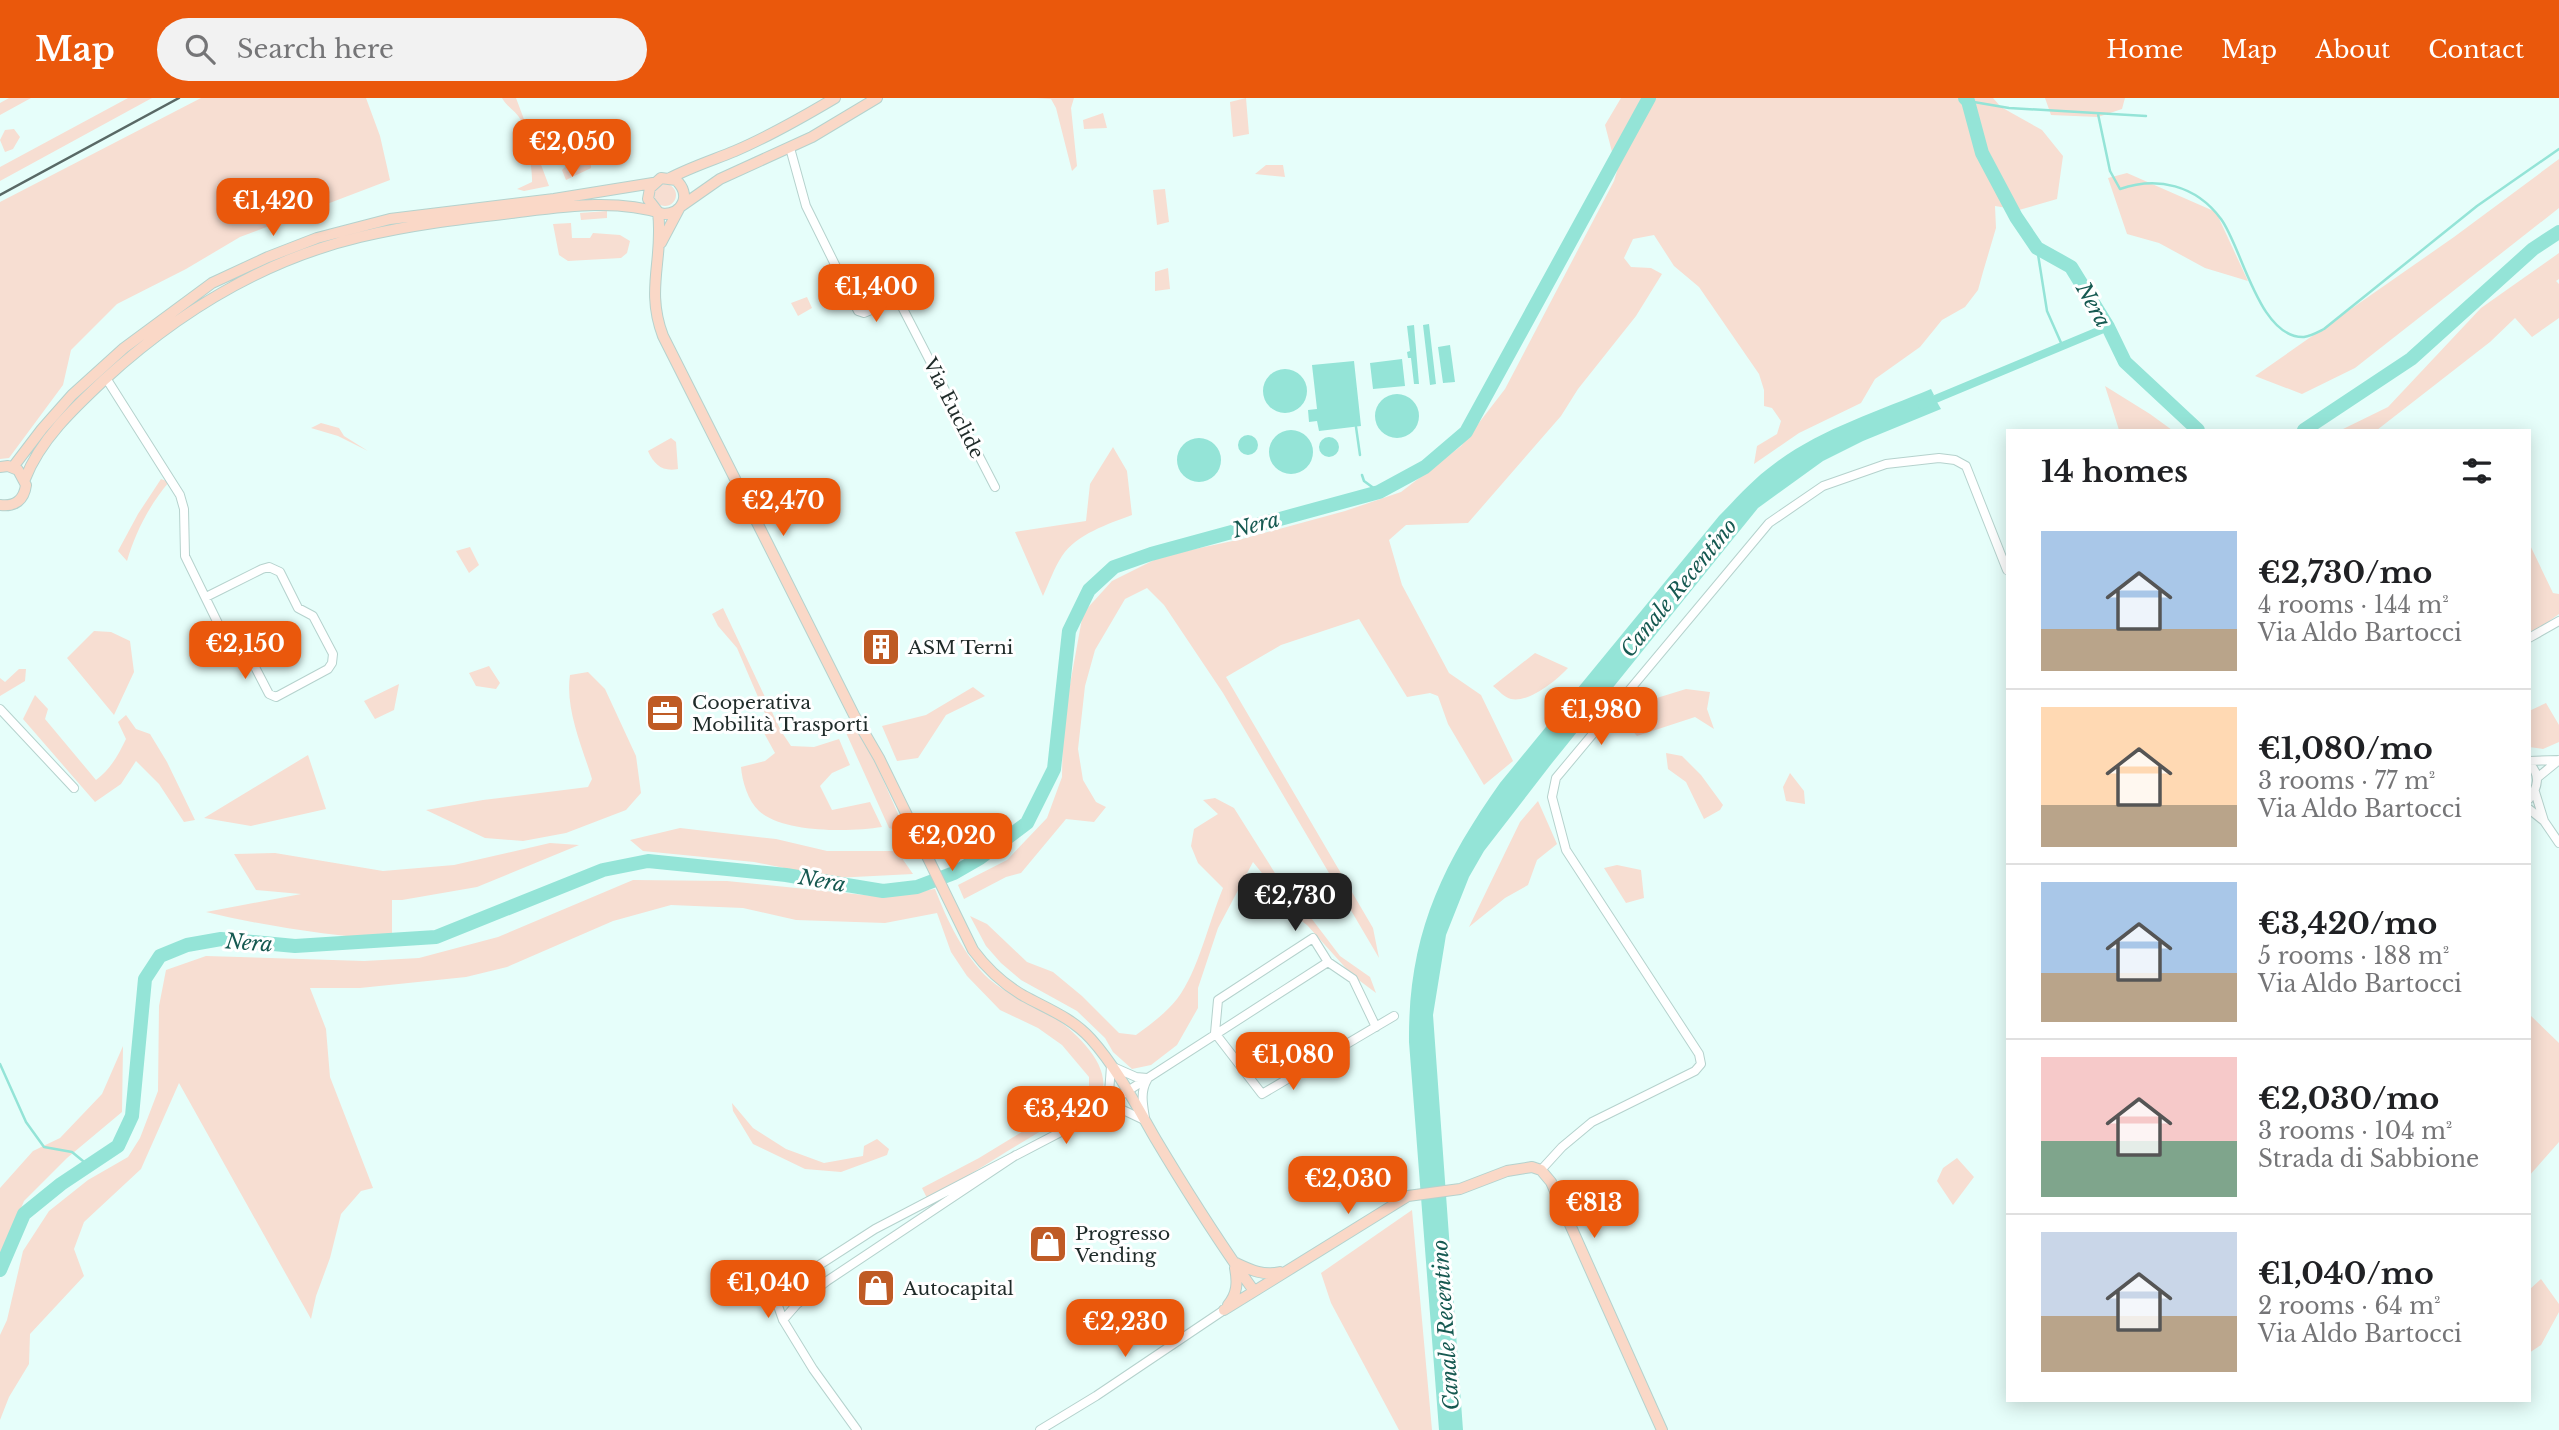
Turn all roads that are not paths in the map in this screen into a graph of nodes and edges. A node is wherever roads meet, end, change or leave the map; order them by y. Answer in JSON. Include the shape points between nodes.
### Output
{"nodes":[{"id":1,"x":835,"y":98,"type":"edge"},
{"id":2,"x":877,"y":98,"type":"edge"},
{"id":3,"x":790,"y":148,"type":"junction"},
{"id":4,"x":670,"y":178,"type":"junction"},
{"id":5,"x":653,"y":183,"type":"junction"},
{"id":6,"x":680,"y":207,"type":"junction"},
{"id":7,"x":658,"y":212,"type":"junction"},
{"id":8,"x":661,"y":243,"type":"junction"},
{"id":9,"x":106,"y":378,"type":"junction"},
{"id":10,"x":0,"y":467,"type":"edge"},
{"id":11,"x":13,"y":467,"type":"junction"},
{"id":12,"x":24,"y":479,"type":"junction"},
{"id":13,"x":995,"y":487,"type":"dead end"},
{"id":14,"x":0,"y":506,"type":"edge"},
{"id":15,"x":2006,"y":567,"type":"edge"},
{"id":16,"x":206,"y":597,"type":"junction"},
{"id":17,"x":2559,"y":621,"type":"edge"},
{"id":18,"x":2531,"y":637,"type":"edge"},
{"id":19,"x":0,"y":709,"type":"edge"},
{"id":20,"x":2559,"y":760,"type":"edge"},
{"id":21,"x":2531,"y":763,"type":"edge"},
{"id":22,"x":2531,"y":766,"type":"edge"},
{"id":23,"x":2537,"y":778,"type":"junction"},
{"id":24,"x":74,"y":788,"type":"dead end"},
{"id":25,"x":2532,"y":795,"type":"edge"},
{"id":26,"x":2531,"y":811,"type":"edge"},
{"id":27,"x":2544,"y":821,"type":"junction"},
{"id":28,"x":2559,"y":843,"type":"edge"},
{"id":29,"x":1328,"y":962,"type":"junction"},
{"id":30,"x":1394,"y":1016,"type":"dead end"},
{"id":31,"x":1376,"y":1027,"type":"junction"},
{"id":32,"x":1215,"y":1033,"type":"junction"},
{"id":33,"x":1111,"y":1066,"type":"junction"},
{"id":34,"x":1148,"y":1078,"type":"junction"},
{"id":35,"x":1128,"y":1092,"type":"junction"},
{"id":36,"x":1101,"y":1109,"type":"junction"},
{"id":37,"x":1146,"y":1121,"type":"junction"},
{"id":38,"x":1016,"y":1155,"type":"junction"},
{"id":39,"x":1541,"y":1170,"type":"junction"},
{"id":40,"x":1233,"y":1262,"type":"junction"},
{"id":41,"x":1290,"y":1270,"type":"junction"},
{"id":42,"x":1254,"y":1291,"type":"junction"},
{"id":43,"x":1224,"y":1310,"type":"junction"},
{"id":44,"x":783,"y":1320,"type":"junction"},
{"id":45,"x":857,"y":1430,"type":"edge"},
{"id":46,"x":1040,"y":1430,"type":"edge"},
{"id":47,"x":1662,"y":1430,"type":"edge"}],
"edges":[{"from":1,"to":4,"type":"main road","via":[[786,127]]},
{"from":2,"to":3,"type":"main road"},
{"from":3,"to":6,"type":"main road","via":[[720,179]]},
{"from":3,"to":13,"type":"street","name":"Via Euclide","via":[[806,206],[858,311],[899,301]]},
{"from":4,"to":5,"type":"main road"},
{"from":4,"to":6,"type":"main road","via":[[684,190]]},
{"from":5,"to":7,"type":"main road","via":[[648,199]]},
{"from":5,"to":11,"type":"main road","via":[[390,219],[317,238],[268,257],[212,283],[124,348],[72,395]]},
{"from":6,"to":7,"type":"main road","via":[[670,214]]},
{"from":6,"to":8,"type":"main road"},
{"from":7,"to":8,"type":"main road"},
{"from":7,"to":9,"type":"main road","via":[[626,205],[557,208],[444,221],[324,247],[219,294],[177,320]]},
{"from":8,"to":33,"type":"main road","via":[[654,300],[663,336],[963,931],[996,977],[1073,1023],[1091,1038]]},
{"from":9,"to":12,"type":"main road","via":[[50,438]]},
{"from":9,"to":16,"type":"street","via":[[180,495],[183,551]]},
{"from":10,"to":11,"type":"main road"},
{"from":11,"to":12,"type":"main road"},
{"from":12,"to":14,"type":"main road","via":[[23,497],[13,505]]},
{"from":15,"to":39,"type":"street","via":[[1966,466],[1955,460],[1886,464],[1823,486],[1769,523],[1556,778],[1552,797],[1566,850],[1699,1054],[1701,1064],[1592,1122]]},
{"from":16,"to":16,"type":"street","via":[[233,654],[255,667],[269,694],[276,697],[332,663],[333,654],[313,616],[299,608],[274,568],[262,569]]},
{"from":17,"to":18,"type":"street"},
{"from":19,"to":24,"type":"street"},
{"from":20,"to":21,"type":"street"},
{"from":20,"to":23,"type":"street"},
{"from":22,"to":23,"type":"street"},
{"from":23,"to":25,"type":"street"},
{"from":25,"to":27,"type":"street"},
{"from":26,"to":27,"type":"street"},
{"from":27,"to":28,"type":"street"},
{"from":29,"to":31,"type":"street","via":[[1353,979]]},
{"from":29,"to":32,"type":"street"},
{"from":29,"to":32,"type":"street","via":[[1313,938],[1218,1000]]},
{"from":30,"to":31,"type":"street"},
{"from":31,"to":32,"type":"street","via":[[1262,1094]]},
{"from":32,"to":34,"type":"street"},
{"from":33,"to":34,"type":"street"},
{"from":33,"to":35,"type":"main road"},
{"from":33,"to":36,"type":"street","via":[[1109,1093]]},
{"from":34,"to":35,"type":"street"},
{"from":34,"to":37,"type":"street","via":[[1142,1097]]},
{"from":35,"to":36,"type":"street"},
{"from":35,"to":37,"type":"main road"},
{"from":36,"to":37,"type":"street","via":[[1123,1110]]},
{"from":36,"to":38,"type":"street"},
{"from":37,"to":40,"type":"main road"},
{"from":38,"to":44,"type":"street","via":[[827,1281]]},
{"from":38,"to":44,"type":"street","via":[[875,1229],[793,1282],[777,1303]]},
{"from":39,"to":41,"type":"main road","via":[[1507,1171],[1452,1191],[1408,1196]]},
{"from":39,"to":47,"type":"main road","via":[[1551,1182]]},
{"from":40,"to":41,"type":"main road","via":[[1269,1275]]},
{"from":40,"to":42,"type":"main road"},
{"from":40,"to":43,"type":"main road","via":[[1235,1296]]},
{"from":41,"to":42,"type":"main road"},
{"from":42,"to":43,"type":"main road"},
{"from":43,"to":46,"type":"street"},
{"from":44,"to":45,"type":"street"}]}
